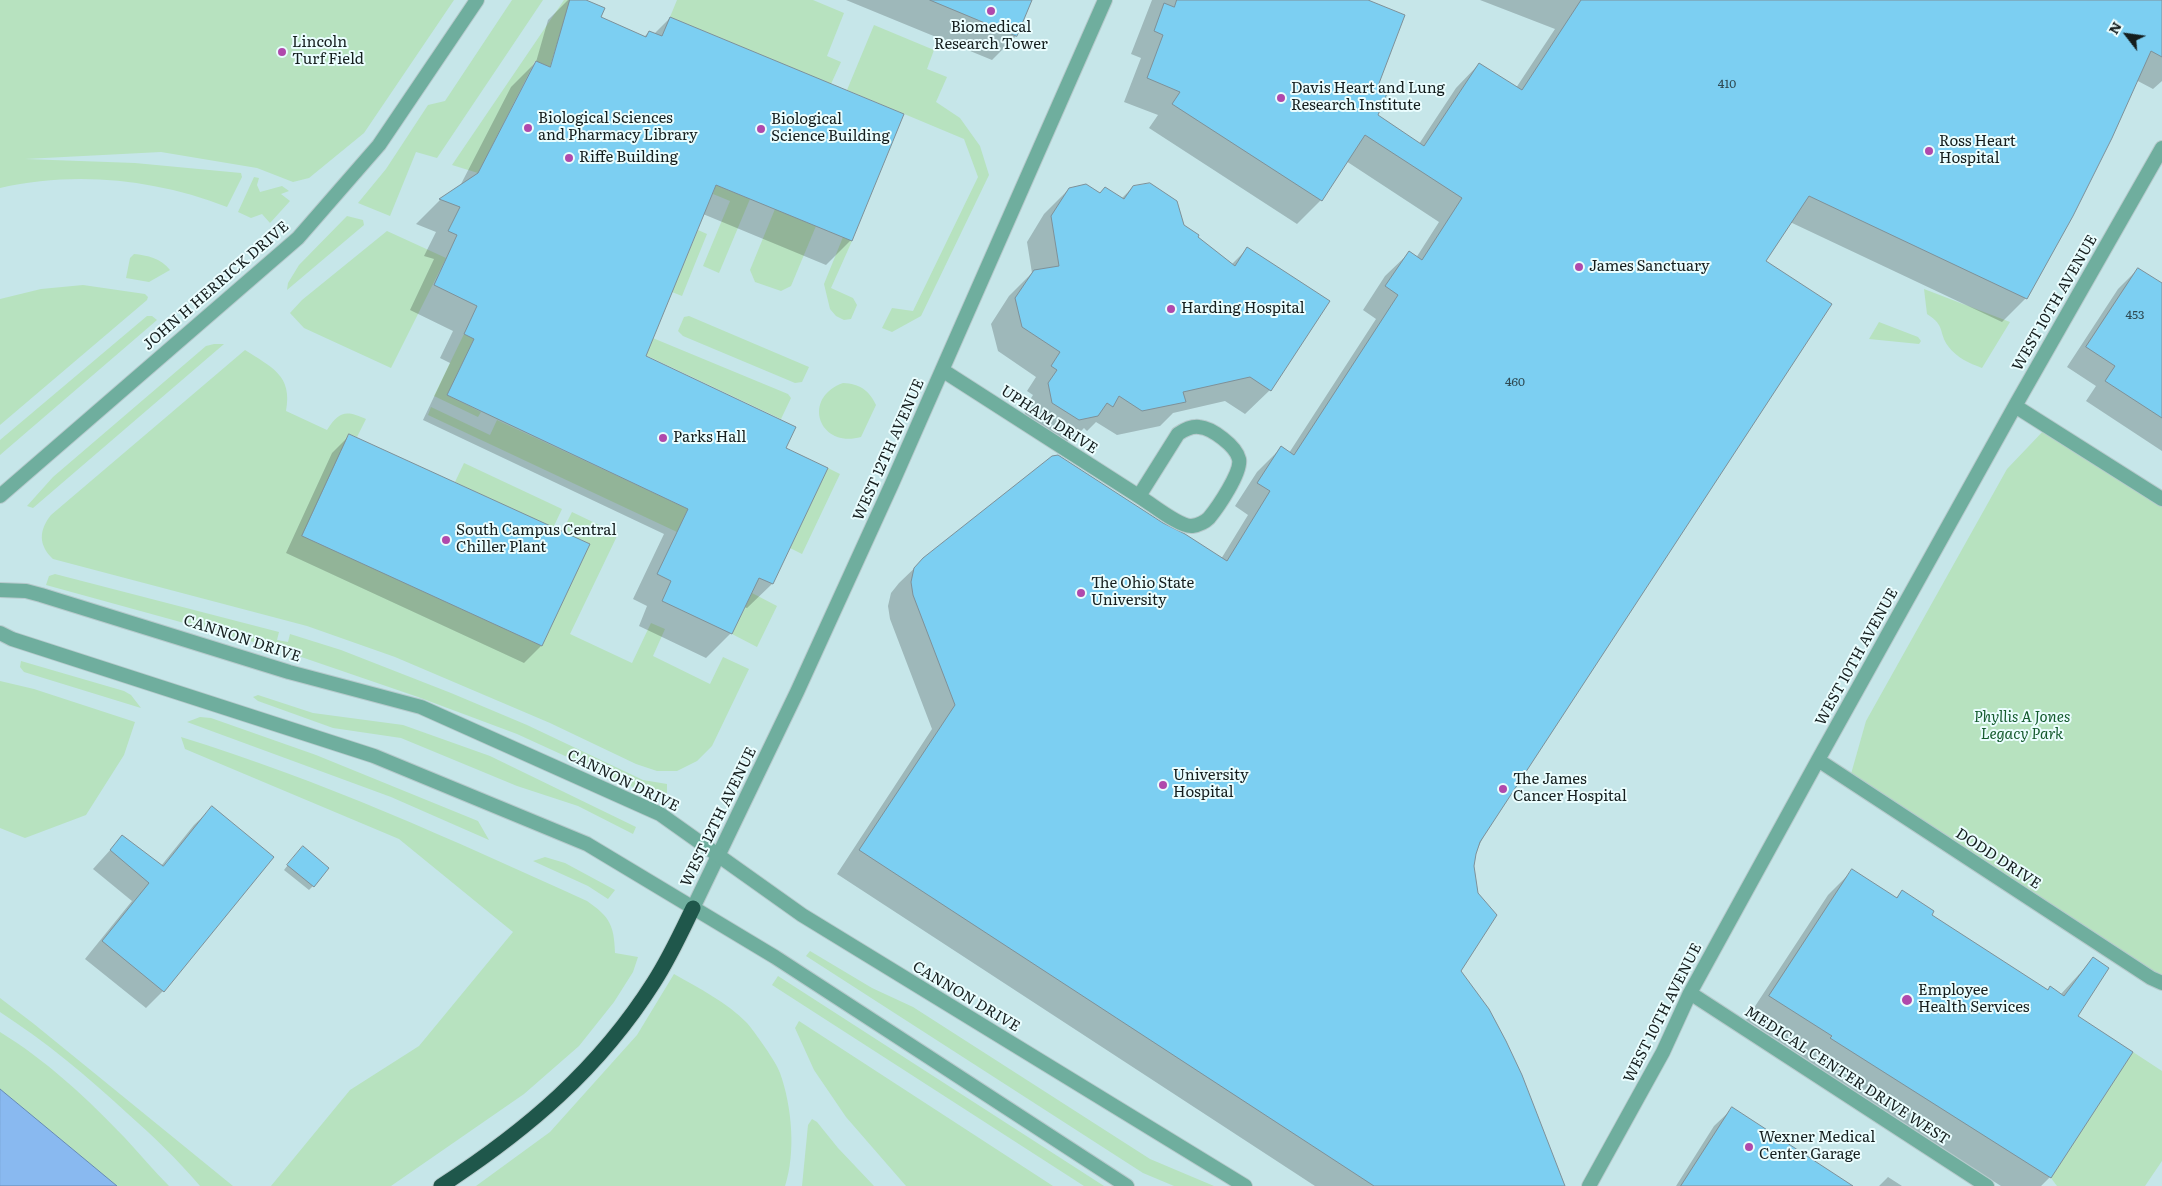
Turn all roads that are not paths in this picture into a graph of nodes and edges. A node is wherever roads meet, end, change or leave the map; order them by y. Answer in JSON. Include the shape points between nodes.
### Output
{"nodes":[{"id":1,"x":477,"y":0,"type":"edge"},
{"id":2,"x":1105,"y":0,"type":"edge"},
{"id":3,"x":2162,"y":148,"type":"edge"},
{"id":4,"x":942,"y":370,"type":"junction"},
{"id":5,"x":2015,"y":406,"type":"junction"},
{"id":6,"x":0,"y":496,"type":"edge"},
{"id":7,"x":1138,"y":496,"type":"junction"},
{"id":8,"x":2162,"y":499,"type":"edge"},
{"id":9,"x":0,"y":590,"type":"edge"},
{"id":10,"x":0,"y":634,"type":"edge"},
{"id":11,"x":1818,"y":760,"type":"junction"},
{"id":12,"x":718,"y":855,"type":"junction"},
{"id":13,"x":693,"y":908,"type":"junction"},
{"id":14,"x":2162,"y":983,"type":"edge"},
{"id":15,"x":1690,"y":993,"type":"junction"},
{"id":16,"x":441,"y":1186,"type":"edge"},
{"id":17,"x":1127,"y":1186,"type":"edge"},
{"id":18,"x":1245,"y":1186,"type":"edge"},
{"id":19,"x":1589,"y":1186,"type":"edge"},
{"id":20,"x":1987,"y":1186,"type":"edge"}],
"edges":[{"from":1,"to":6,"type":"street","name":"JOHN H HERRICK DRIVE","via":[[379,145],[298,238]]},
{"from":2,"to":4,"type":"street","name":"WEST 12TH AVENUE"},
{"from":3,"to":5,"type":"street","name":"WEST 10TH AVENUE"},
{"from":4,"to":7,"type":"street","name":"UPHAM DRIVE"},
{"from":4,"to":12,"type":"street","name":"WEST 12TH AVENUE","via":[[801,684]]},
{"from":5,"to":8,"type":"street"},
{"from":5,"to":11,"type":"street","name":"WEST 10TH AVENUE"},
{"from":7,"to":7,"type":"street","name":"UPHAM DRIVE","via":[[1182,524],[1202,523],[1208,519],[1238,473],[1239,458],[1232,446],[1206,428],[1184,430],[1178,434]]},
{"from":9,"to":12,"type":"street","name":"CANNON DRIVE","via":[[41,595],[289,672],[421,707],[660,814]]},
{"from":10,"to":13,"type":"street","via":[[374,756],[587,844]]},
{"from":11,"to":14,"type":"street","name":"DODD DRIVE"},
{"from":11,"to":15,"type":"street","name":"WEST 10TH AVENUE"},
{"from":12,"to":13,"type":"street","name":"WEST 12TH AVENUE"},
{"from":12,"to":18,"type":"street","name":"CANNON DRIVE","via":[[818,925]]},
{"from":13,"to":16,"type":"highway","via":[[654,982],[588,1069],[523,1128]]},
{"from":13,"to":17,"type":"street","via":[[775,957]]},
{"from":15,"to":19,"type":"street","name":"WEST 10TH AVENUE","via":[[1663,1052]]},
{"from":15,"to":20,"type":"street","name":"MEDICAL CENTER DRIVE WEST"}]}
